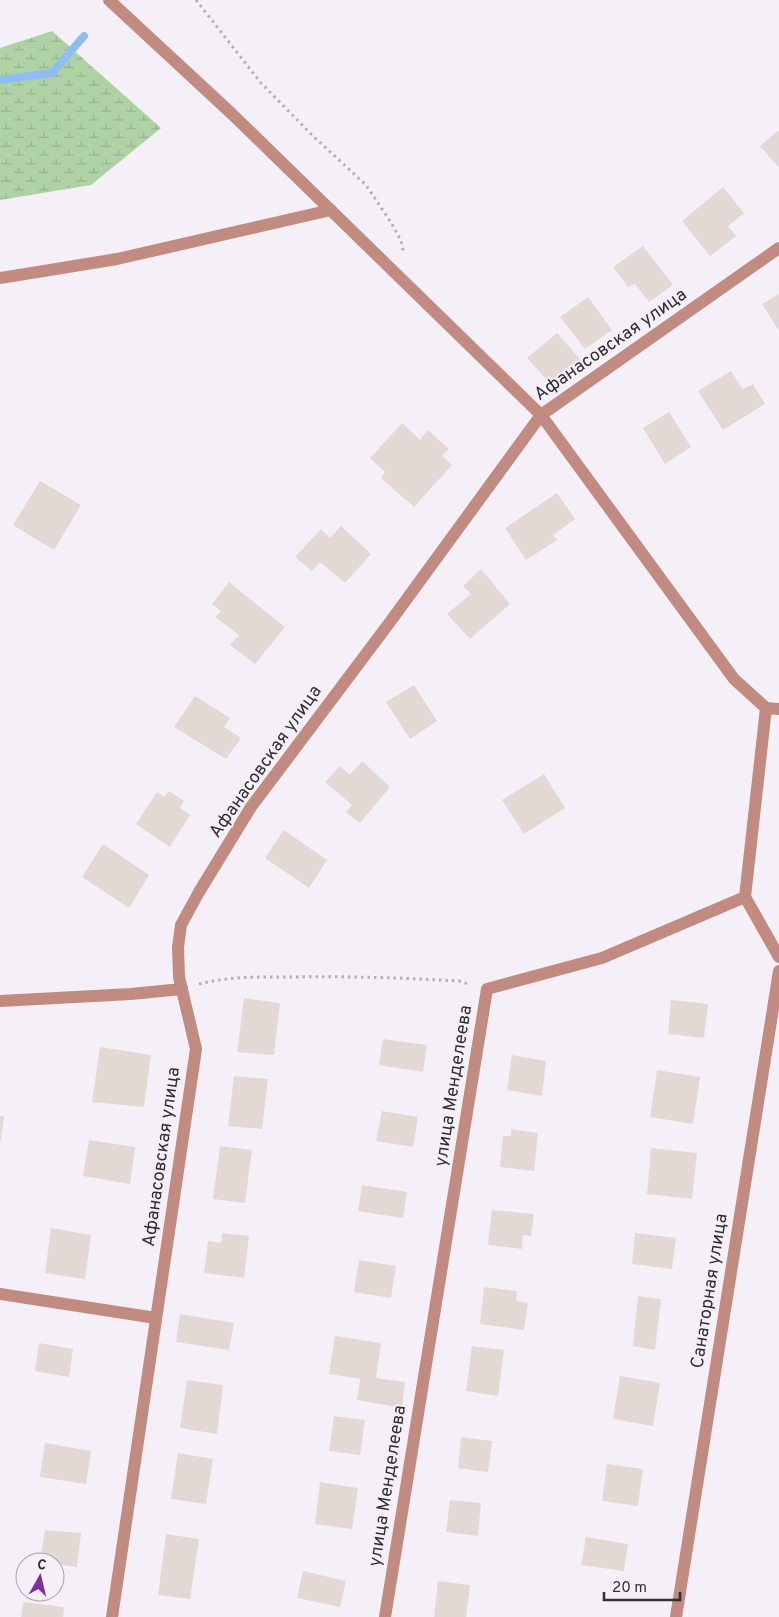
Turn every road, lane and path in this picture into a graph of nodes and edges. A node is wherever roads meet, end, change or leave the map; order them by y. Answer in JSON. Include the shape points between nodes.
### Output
{"nodes":[{"id":1,"x":110,"y":0,"type":"edge"},
{"id":2,"x":196,"y":0,"type":"edge"},
{"id":3,"x":331,"y":210,"type":"junction"},
{"id":4,"x":779,"y":248,"type":"edge"},
{"id":5,"x":398,"y":276,"type":"junction"},
{"id":6,"x":0,"y":278,"type":"edge"},
{"id":7,"x":542,"y":415,"type":"junction"},
{"id":8,"x":766,"y":708,"type":"junction"},
{"id":9,"x":779,"y":709,"type":"edge"},
{"id":10,"x":745,"y":897,"type":"junction"},
{"id":11,"x":779,"y":957,"type":"edge"},
{"id":12,"x":779,"y":971,"type":"edge"},
{"id":13,"x":182,"y":989,"type":"junction"},
{"id":14,"x":487,"y":990,"type":"junction"},
{"id":15,"x":0,"y":1001,"type":"edge"},
{"id":16,"x":0,"y":1294,"type":"edge"},
{"id":17,"x":156,"y":1318,"type":"junction"},
{"id":18,"x":112,"y":1617,"type":"edge"},
{"id":19,"x":385,"y":1617,"type":"edge"},
{"id":20,"x":676,"y":1617,"type":"edge"}],
"edges":[{"from":1,"to":3,"type":"street"},
{"from":2,"to":5,"type":"path","via":[[261,83],[366,185],[401,241],[405,261]]},
{"from":3,"to":5,"type":"street"},
{"from":3,"to":6,"type":"street","via":[[117,259]]},
{"from":4,"to":7,"type":"street","name":"Афанасовская улица"},
{"from":5,"to":7,"type":"street"},
{"from":7,"to":8,"type":"street","via":[[734,679]]},
{"from":7,"to":13,"type":"street","name":"Афанасовская улица","via":[[251,807],[181,925],[178,947]]},
{"from":8,"to":9,"type":"street"},
{"from":8,"to":10,"type":"street"},
{"from":10,"to":11,"type":"street"},
{"from":10,"to":14,"type":"street","name":"улица Менделеева","via":[[602,958]]},
{"from":12,"to":20,"type":"street","name":"Санаторная улица"},
{"from":13,"to":14,"type":"path","via":[[218,979],[390,977],[459,981]]},
{"from":13,"to":15,"type":"street"},
{"from":13,"to":17,"type":"street","name":"Афанасовская улица","via":[[196,1049]]},
{"from":14,"to":19,"type":"street","name":"улица Менделеева"},
{"from":16,"to":17,"type":"street"},
{"from":17,"to":18,"type":"street","name":"Афанасовская улица"}]}
